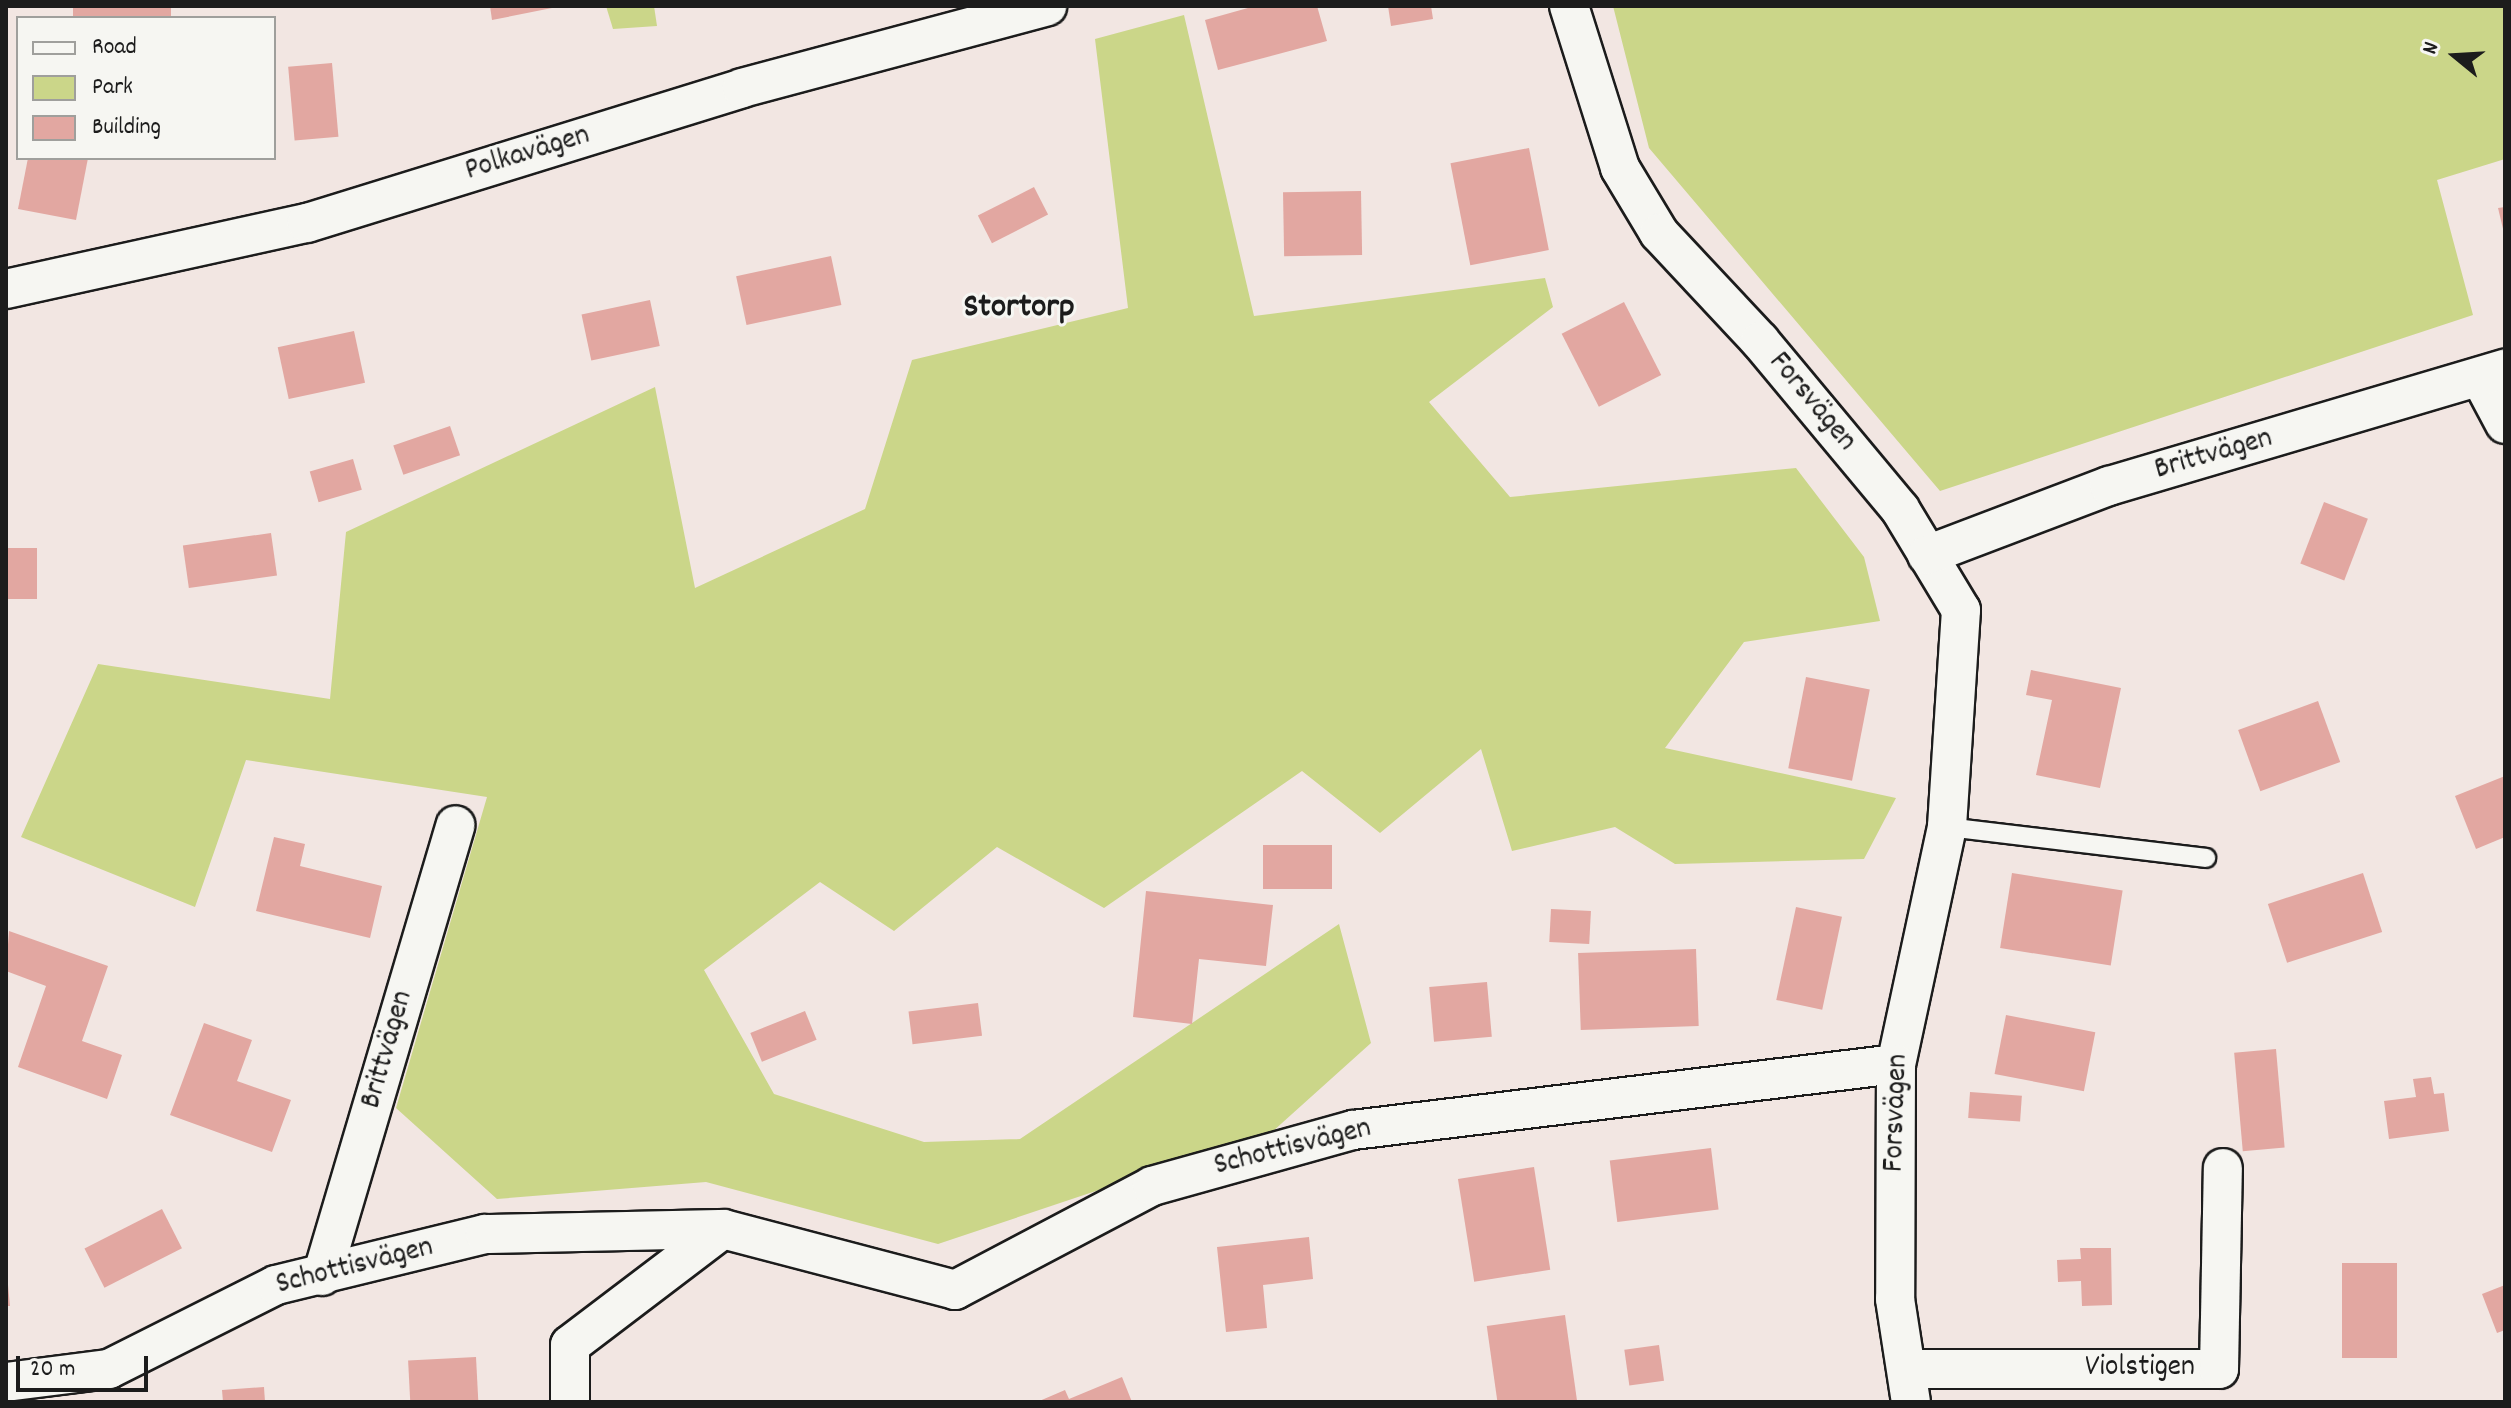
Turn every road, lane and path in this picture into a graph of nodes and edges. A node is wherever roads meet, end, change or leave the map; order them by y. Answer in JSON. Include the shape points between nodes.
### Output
{"nodes":[{"id":1,"x":1047,"y":6,"type":"edge"},
{"id":2,"x":1569,"y":6,"type":"edge"},
{"id":3,"x":6,"y":289,"type":"edge"},
{"id":4,"x":2493,"y":373,"type":"edge"},
{"id":5,"x":2505,"y":424,"type":"edge"},
{"id":6,"x":1927,"y":555,"type":"junction"},
{"id":7,"x":456,"y":825,"type":"dead end"},
{"id":8,"x":1947,"y":827,"type":"junction"},
{"id":9,"x":2206,"y":858,"type":"dead end"},
{"id":10,"x":1896,"y":1064,"type":"junction"},
{"id":11,"x":2223,"y":1168,"type":"dead end"},
{"id":12,"x":723,"y":1229,"type":"junction"},
{"id":13,"x":322,"y":1276,"type":"junction"},
{"id":14,"x":6,"y":1382,"type":"edge"},
{"id":15,"x":1910,"y":1385,"type":"edge"},
{"id":16,"x":570,"y":1402,"type":"edge"}],
"edges":[{"from":1,"to":3,"type":"street","name":"Polkavägen","via":[[742,88],[307,223]]},
{"from":2,"to":6,"type":"street","name":"Forsvägen","via":[[1620,168],[1659,233],[1780,365],[1900,509]]},
{"from":4,"to":5,"type":"street"},
{"from":4,"to":6,"type":"street","name":"Brittvägen","via":[[2109,486]]},
{"from":6,"to":8,"type":"street","name":"Forsvägen","via":[[1961,610]]},
{"from":7,"to":13,"type":"street","name":"Brittvägen"},
{"from":8,"to":9,"type":"lane"},
{"from":8,"to":10,"type":"street","name":"Forsvägen"},
{"from":10,"to":12,"type":"street","name":"Schottisvägen","via":[[1353,1130],[1152,1186],[955,1290]]},
{"from":10,"to":15,"type":"street","name":"Forsvägen","via":[[1895,1299]]},
{"from":11,"to":15,"type":"street","name":"Violstigen","via":[[2219,1369]]},
{"from":12,"to":13,"type":"street","name":"Schottisvägen","via":[[485,1234]]},
{"from":12,"to":16,"type":"street","via":[[570,1345]]},
{"from":13,"to":14,"type":"street","name":"Schottisvägen","via":[[276,1285],[109,1369]]}]}
